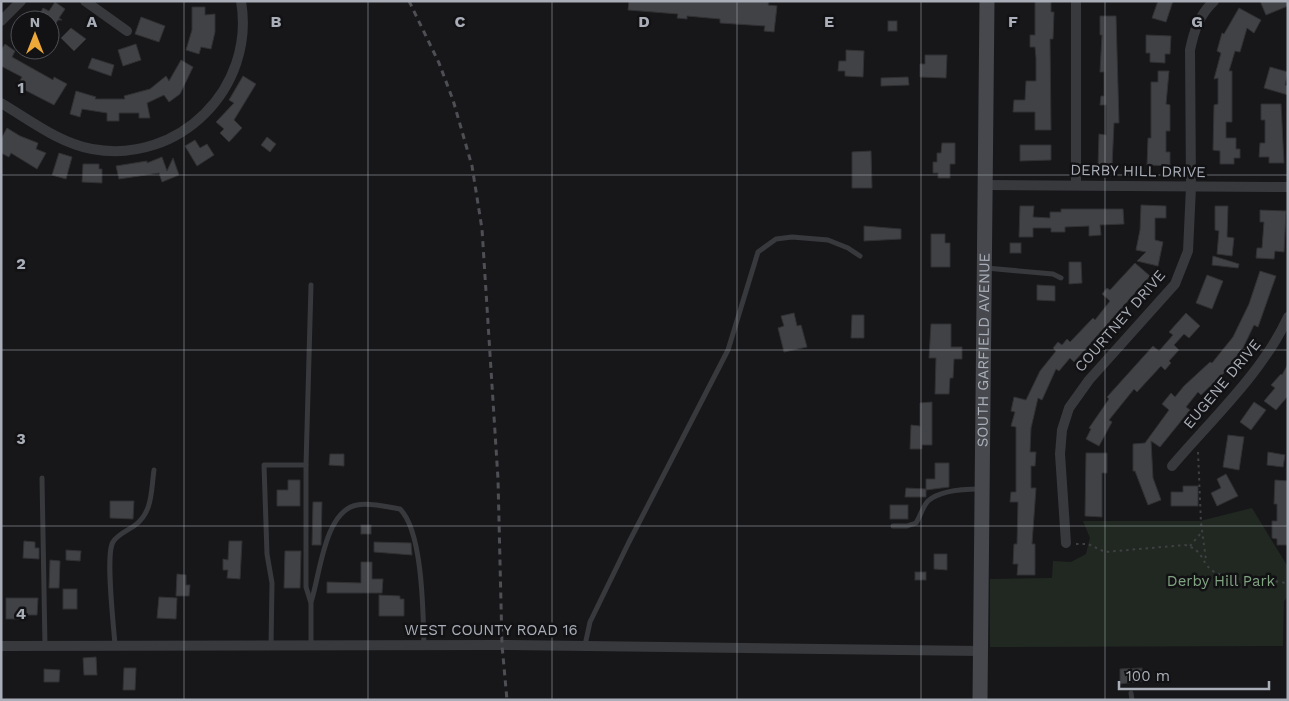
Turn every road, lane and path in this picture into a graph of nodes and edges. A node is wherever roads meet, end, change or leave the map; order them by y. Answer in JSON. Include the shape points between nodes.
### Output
{"nodes":[{"id":1,"x":21,"y":1,"type":"edge"},
{"id":2,"x":84,"y":1,"type":"edge"},
{"id":3,"x":241,"y":1,"type":"edge"},
{"id":4,"x":987,"y":1,"type":"edge"},
{"id":5,"x":1076,"y":1,"type":"edge"},
{"id":6,"x":1214,"y":1,"type":"edge"},
{"id":7,"x":1,"y":21,"type":"edge"},
{"id":8,"x":127,"y":31,"type":"dead end"},
{"id":9,"x":1,"y":103,"type":"edge"},
{"id":10,"x":987,"y":184,"type":"junction"},
{"id":11,"x":1076,"y":185,"type":"junction"},
{"id":12,"x":1191,"y":187,"type":"junction"},
{"id":13,"x":1288,"y":187,"type":"edge"},
{"id":14,"x":860,"y":256,"type":"dead end"},
{"id":15,"x":986,"y":268,"type":"junction"},
{"id":16,"x":1061,"y":278,"type":"dead end"},
{"id":17,"x":311,"y":285,"type":"dead end"},
{"id":18,"x":1288,"y":317,"type":"edge"},
{"id":19,"x":1196,"y":437,"type":"junction"},
{"id":20,"x":306,"y":465,"type":"junction"},
{"id":21,"x":1172,"y":466,"type":"dead end"},
{"id":22,"x":154,"y":470,"type":"dead end"},
{"id":23,"x":42,"y":478,"type":"dead end"},
{"id":24,"x":983,"y":489,"type":"junction"},
{"id":25,"x":893,"y":526,"type":"dead end"},
{"id":26,"x":1202,"y":531,"type":"junction"},
{"id":27,"x":1066,"y":543,"type":"joint"},
{"id":28,"x":1190,"y":546,"type":"junction"},
{"id":29,"x":1207,"y":562,"type":"junction"},
{"id":30,"x":1288,"y":584,"type":"edge"},
{"id":31,"x":311,"y":603,"type":"junction"},
{"id":32,"x":271,"y":645,"type":"junction"},
{"id":33,"x":311,"y":645,"type":"junction"},
{"id":34,"x":424,"y":645,"type":"junction"},
{"id":35,"x":584,"y":645,"type":"junction"},
{"id":36,"x":1,"y":646,"type":"edge"},
{"id":37,"x":45,"y":646,"type":"junction"},
{"id":38,"x":115,"y":646,"type":"junction"},
{"id":39,"x":980,"y":651,"type":"junction"},
{"id":40,"x":1131,"y":693,"type":"dead end"},
{"id":41,"x":980,"y":700,"type":"edge"},
{"id":42,"x":1132,"y":700,"type":"edge"}],
"edges":[{"from":1,"to":7,"type":"street"},
{"from":2,"to":8,"type":"street"},
{"from":3,"to":9,"type":"street","via":[[242,39],[229,81],[207,114],[176,136],[134,151],[90,149],[62,139]]},
{"from":4,"to":10,"type":"street","name":"SOUTH GARFIELD AVENUE"},
{"from":5,"to":11,"type":"street"},
{"from":6,"to":12,"type":"street","name":"COURTNEY DRIVE","via":[[1194,31],[1190,50]]},
{"from":10,"to":11,"type":"street","name":"DERBY HILL DRIVE"},
{"from":10,"to":15,"type":"street","name":"SOUTH GARFIELD AVENUE"},
{"from":11,"to":12,"type":"street","name":"DERBY HILL DRIVE"},
{"from":12,"to":13,"type":"street","name":"DERBY HILL DRIVE"},
{"from":12,"to":27,"type":"street","name":"COURTNEY DRIVE","via":[[1188,251],[1175,284],[1088,380],[1069,408],[1062,430],[1060,454]]},
{"from":14,"to":35,"type":"lane","via":[[828,240],[792,237],[776,239],[758,252],[728,350],[629,542],[590,622]]},
{"from":15,"to":16,"type":"lane","via":[[1053,274]]},
{"from":15,"to":24,"type":"street","name":"SOUTH GARFIELD AVENUE"},
{"from":17,"to":20,"type":"lane"},
{"from":18,"to":19,"type":"street","name":"EUGENE DRIVE","via":[[1261,363]]},
{"from":19,"to":21,"type":"street","name":"EUGENE DRIVE"},
{"from":19,"to":26,"type":"path"},
{"from":20,"to":31,"type":"lane","via":[[306,587]]},
{"from":20,"to":32,"type":"lane","via":[[264,465],[267,554],[272,583]]},
{"from":22,"to":38,"type":"lane","via":[[148,510],[112,543],[110,562]]},
{"from":23,"to":37,"type":"lane"},
{"from":24,"to":25,"type":"lane","via":[[939,495],[927,503],[916,523]]},
{"from":24,"to":39,"type":"street","name":"SOUTH GARFIELD AVENUE"},
{"from":26,"to":28,"type":"path"},
{"from":26,"to":29,"type":"path"},
{"from":27,"to":28,"type":"path","via":[[1088,544],[1104,552]]},
{"from":28,"to":29,"type":"path"},
{"from":29,"to":30,"type":"path","via":[[1212,570],[1224,575]]},
{"from":31,"to":33,"type":"lane"},
{"from":31,"to":34,"type":"lane","via":[[329,532],[346,508],[359,504],[400,509],[412,536],[422,575]]},
{"from":32,"to":33,"type":"street","name":"WEST COUNTY ROAD 16"},
{"from":32,"to":38,"type":"street","name":"WEST COUNTY ROAD 16"},
{"from":33,"to":34,"type":"street","name":"WEST COUNTY ROAD 16"},
{"from":34,"to":35,"type":"street","name":"WEST COUNTY ROAD 16"},
{"from":35,"to":39,"type":"street","name":"WEST COUNTY ROAD 16"},
{"from":36,"to":37,"type":"street","name":"WEST COUNTY ROAD 16"},
{"from":37,"to":38,"type":"street","name":"WEST COUNTY ROAD 16"},
{"from":39,"to":41,"type":"street","name":"SOUTH GARFIELD AVENUE"},
{"from":40,"to":42,"type":"lane"}]}
